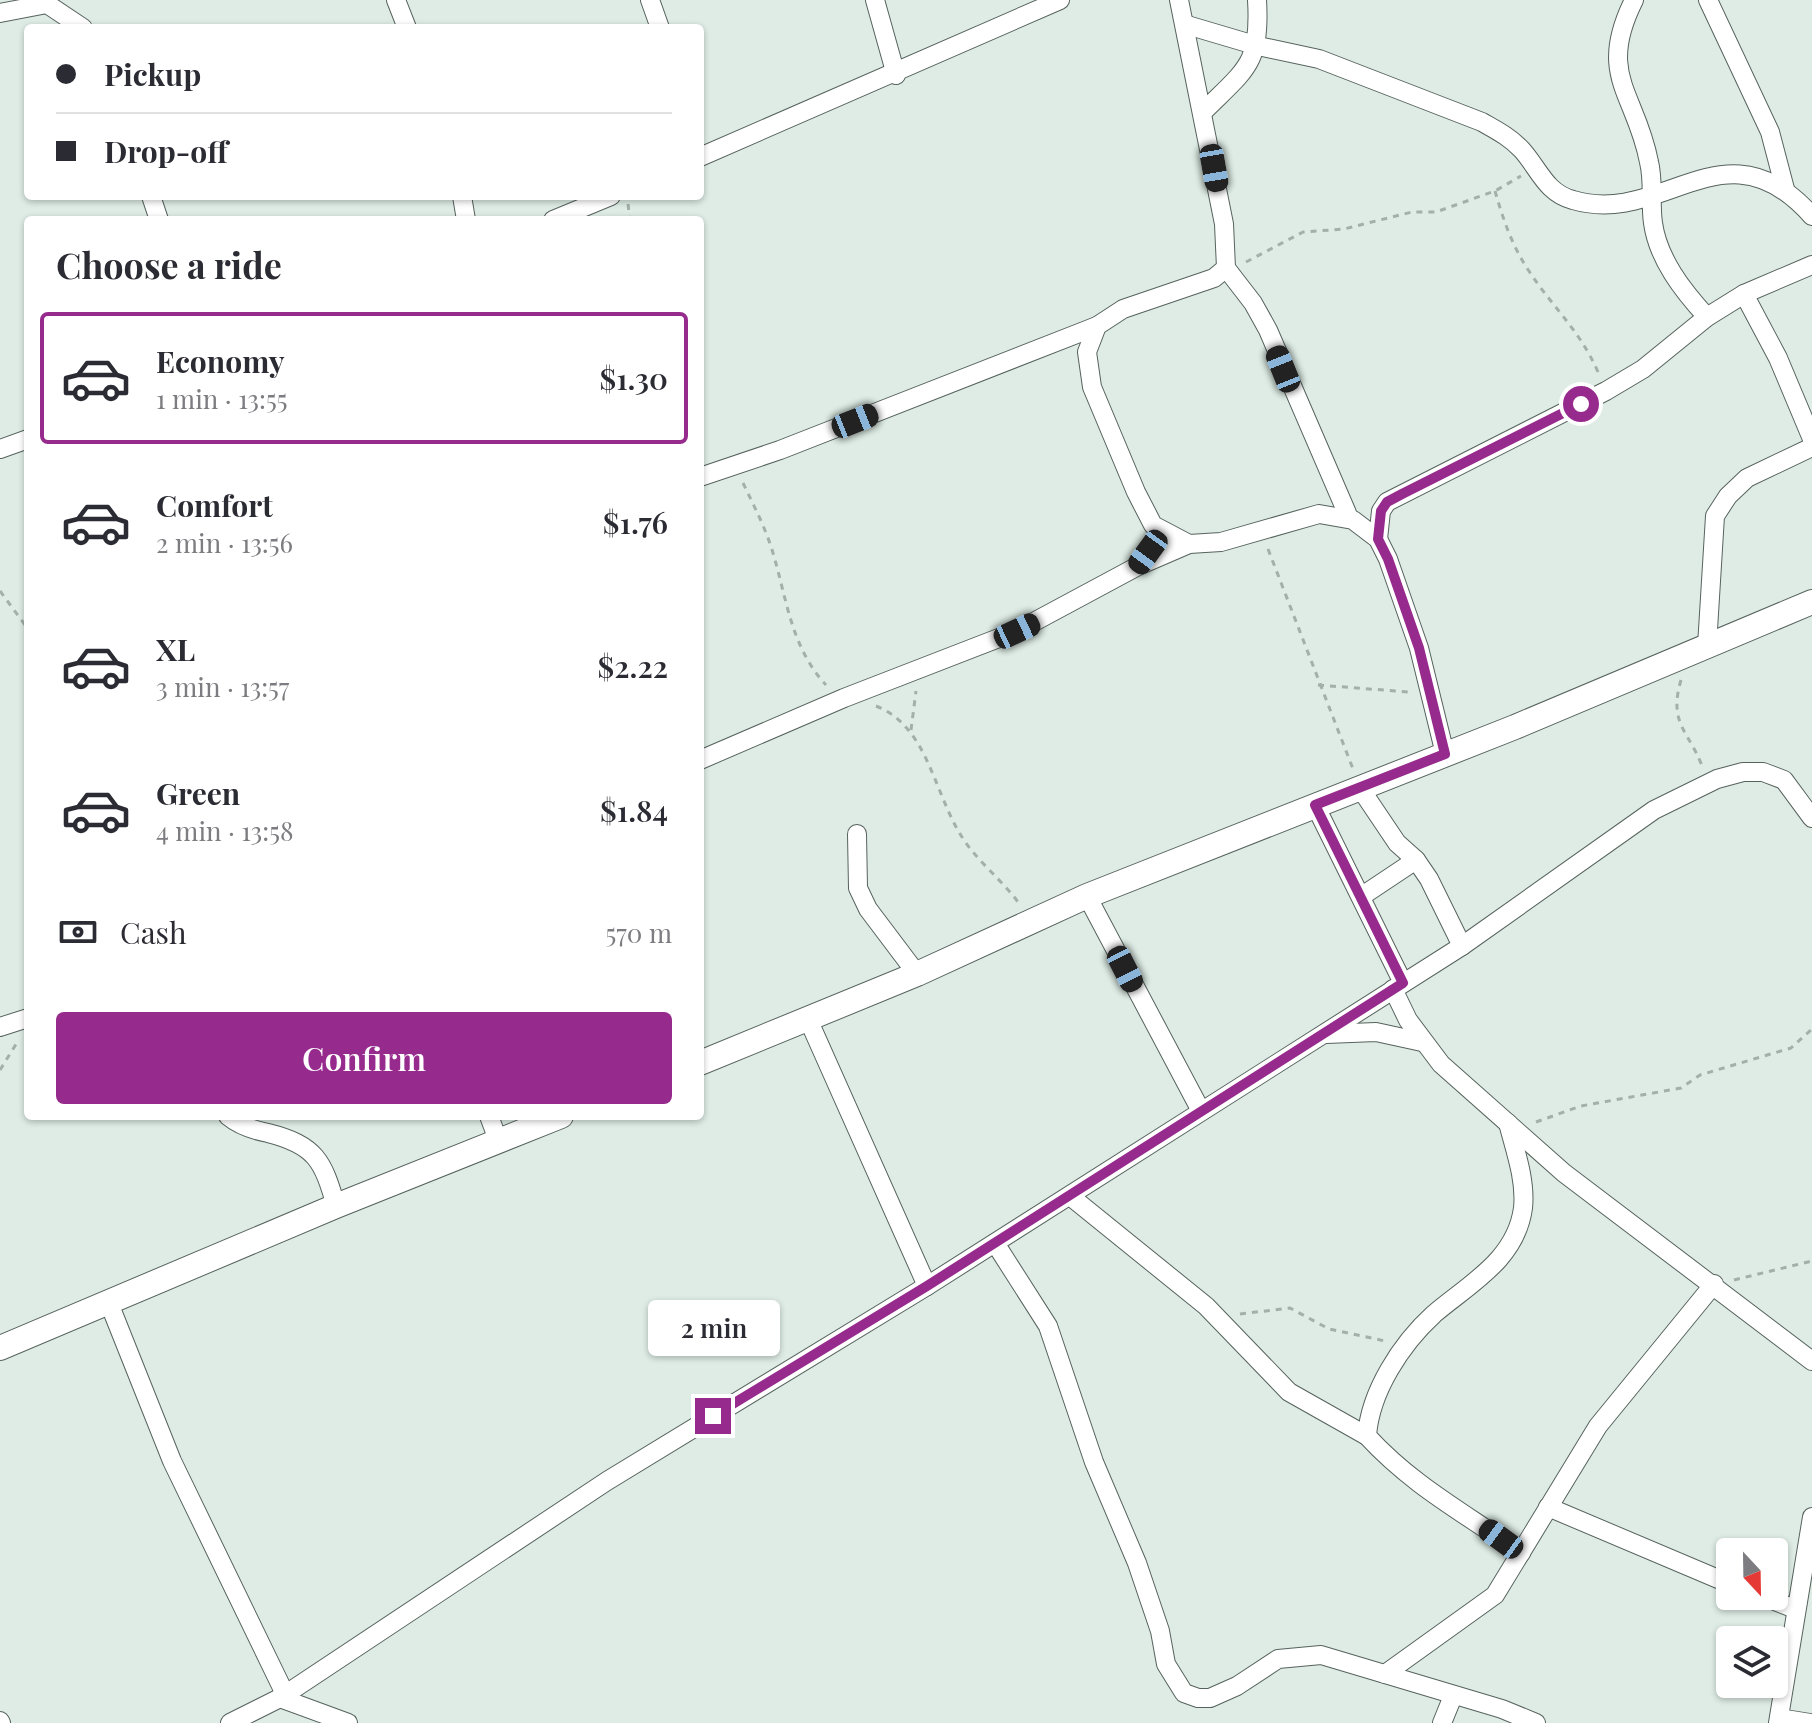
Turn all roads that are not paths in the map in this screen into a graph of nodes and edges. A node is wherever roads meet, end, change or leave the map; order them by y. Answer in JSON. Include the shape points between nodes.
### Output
{"nodes":[{"id":1,"x":396,"y":0,"type":"edge"},
{"id":2,"x":650,"y":0,"type":"edge"},
{"id":3,"x":875,"y":0,"type":"edge"},
{"id":4,"x":1060,"y":0,"type":"edge"},
{"id":5,"x":1179,"y":0,"type":"edge"},
{"id":6,"x":1257,"y":0,"type":"edge"},
{"id":7,"x":1634,"y":0,"type":"edge"},
{"id":8,"x":1708,"y":0,"type":"edge"},
{"id":9,"x":52,"y":2,"type":"edge"},
{"id":10,"x":0,"y":13,"type":"edge"},
{"id":11,"x":78,"y":24,"type":"edge"},
{"id":12,"x":405,"y":24,"type":"edge"},
{"id":13,"x":659,"y":24,"type":"edge"},
{"id":14,"x":1187,"y":25,"type":"junction"},
{"id":15,"x":1258,"y":46,"type":"junction"},
{"id":16,"x":896,"y":75,"type":"junction"},
{"id":17,"x":1204,"y":111,"type":"junction"},
{"id":18,"x":704,"y":152,"type":"edge"},
{"id":19,"x":1785,"y":189,"type":"junction"},
{"id":20,"x":1653,"y":194,"type":"junction"},
{"id":21,"x":601,"y":200,"type":"edge"},
{"id":22,"x":563,"y":216,"type":"edge"},
{"id":23,"x":1812,"y":216,"type":"edge"},
{"id":24,"x":1812,"y":265,"type":"edge"},
{"id":25,"x":1228,"y":271,"type":"junction"},
{"id":26,"x":1744,"y":294,"type":"junction"},
{"id":27,"x":1707,"y":317,"type":"junction"},
{"id":28,"x":1097,"y":326,"type":"junction"},
{"id":29,"x":1812,"y":439,"type":"edge"},
{"id":30,"x":24,"y":440,"type":"edge"},
{"id":31,"x":1812,"y":447,"type":"edge"},
{"id":32,"x":0,"y":449,"type":"edge"},
{"id":33,"x":704,"y":476,"type":"edge"},
{"id":34,"x":1387,"y":502,"type":"junction"},
{"id":35,"x":1343,"y":514,"type":"junction"},
{"id":36,"x":1153,"y":525,"type":"junction"},
{"id":37,"x":1378,"y":539,"type":"junction"},
{"id":38,"x":1189,"y":544,"type":"junction"},
{"id":39,"x":1138,"y":566,"type":"junction"},
{"id":40,"x":1812,"y":602,"type":"edge"},
{"id":41,"x":1698,"y":650,"type":"junction"},
{"id":42,"x":1445,"y":754,"type":"junction"},
{"id":43,"x":704,"y":758,"type":"edge"},
{"id":44,"x":1360,"y":788,"type":"junction"},
{"id":45,"x":1315,"y":805,"type":"junction"},
{"id":46,"x":1812,"y":818,"type":"edge"},
{"id":47,"x":857,"y":834,"type":"dead end"},
{"id":48,"x":1416,"y":860,"type":"junction"},
{"id":49,"x":1087,"y":896,"type":"junction"},
{"id":50,"x":1362,"y":896,"type":"junction"},
{"id":51,"x":1462,"y":946,"type":"junction"},
{"id":52,"x":917,"y":974,"type":"junction"},
{"id":53,"x":1398,"y":986,"type":"junction"},
{"id":54,"x":808,"y":1019,"type":"junction"},
{"id":55,"x":24,"y":1024,"type":"edge"},
{"id":56,"x":0,"y":1027,"type":"edge"},
{"id":57,"x":1323,"y":1034,"type":"junction"},
{"id":58,"x":1422,"y":1042,"type":"junction"},
{"id":59,"x":704,"y":1061,"type":"edge"},
{"id":60,"x":1201,"y":1111,"type":"junction"},
{"id":61,"x":235,"y":1120,"type":"edge"},
{"id":62,"x":490,"y":1120,"type":"edge"},
{"id":63,"x":550,"y":1120,"type":"edge"},
{"id":64,"x":1513,"y":1126,"type":"junction"},
{"id":65,"x":498,"y":1140,"type":"junction"},
{"id":66,"x":1070,"y":1196,"type":"junction"},
{"id":67,"x":336,"y":1206,"type":"junction"},
{"id":68,"x":995,"y":1243,"type":"junction"},
{"id":69,"x":927,"y":1286,"type":"junction"},
{"id":70,"x":1717,"y":1286,"type":"junction"},
{"id":71,"x":109,"y":1303,"type":"junction"},
{"id":72,"x":0,"y":1348,"type":"edge"},
{"id":73,"x":1812,"y":1361,"type":"edge"},
{"id":74,"x":1367,"y":1436,"type":"junction"},
{"id":75,"x":1548,"y":1507,"type":"junction"},
{"id":76,"x":1812,"y":1517,"type":"edge"},
{"id":77,"x":1521,"y":1553,"type":"junction"},
{"id":78,"x":1716,"y":1578,"type":"edge"},
{"id":79,"x":1788,"y":1606,"type":"edge"},
{"id":80,"x":1795,"y":1609,"type":"junction"},
{"id":81,"x":1385,"y":1674,"type":"junction"},
{"id":82,"x":283,"y":1696,"type":"junction"},
{"id":83,"x":1453,"y":1696,"type":"junction"},
{"id":84,"x":1778,"y":1720,"type":"edge"},
{"id":85,"x":230,"y":1723,"type":"edge"},
{"id":86,"x":348,"y":1723,"type":"edge"},
{"id":87,"x":1442,"y":1723,"type":"edge"},
{"id":88,"x":1536,"y":1723,"type":"edge"},
{"id":89,"x":1810,"y":1723,"type":"edge"}],
"edges":[{"from":1,"to":12,"type":"street"},
{"from":2,"to":13,"type":"street"},
{"from":3,"to":16,"type":"street"},
{"from":4,"to":16,"type":"street"},
{"from":5,"to":14,"type":"street"},
{"from":6,"to":15,"type":"street"},
{"from":7,"to":20,"type":"street","via":[[1617,50],[1618,76],[1645,144]]},
{"from":8,"to":19,"type":"street","via":[[1770,132]]},
{"from":9,"to":10,"type":"street"},
{"from":9,"to":11,"type":"street"},
{"from":14,"to":15,"type":"street"},
{"from":14,"to":17,"type":"street"},
{"from":15,"to":17,"type":"street","via":[[1250,64]]},
{"from":15,"to":20,"type":"street","via":[[1319,59],[1482,122],[1506,135],[1554,191],[1572,200],[1626,203]]},
{"from":16,"to":18,"type":"street"},
{"from":17,"to":25,"type":"street"},
{"from":19,"to":20,"type":"street","via":[[1767,179],[1714,175]]},
{"from":19,"to":23,"type":"street"},
{"from":20,"to":27,"type":"street","via":[[1659,245],[1681,286]]},
{"from":21,"to":22,"type":"street"},
{"from":24,"to":26,"type":"street"},
{"from":25,"to":28,"type":"street","via":[[1123,309]]},
{"from":25,"to":35,"type":"street","via":[[1268,330]]},
{"from":26,"to":27,"type":"street"},
{"from":26,"to":29,"type":"street"},
{"from":27,"to":34,"type":"street","via":[[1643,369],[1606,391]]},
{"from":28,"to":33,"type":"street"},
{"from":28,"to":36,"type":"street","via":[[1087,352],[1092,387]]},
{"from":30,"to":32,"type":"street"},
{"from":31,"to":41,"type":"street","via":[[1747,478],[1715,516]]},
{"from":34,"to":35,"type":"street"},
{"from":34,"to":37,"type":"street"},
{"from":35,"to":37,"type":"street"},
{"from":35,"to":38,"type":"street","via":[[1319,514],[1221,542]]},
{"from":36,"to":38,"type":"street"},
{"from":36,"to":39,"type":"street","via":[[1148,552]]},
{"from":37,"to":42,"type":"street","via":[[1407,610]]},
{"from":38,"to":39,"type":"street"},
{"from":39,"to":43,"type":"street","via":[[1039,621]]},
{"from":40,"to":41,"type":"street"},
{"from":41,"to":42,"type":"street"},
{"from":42,"to":44,"type":"street"},
{"from":44,"to":45,"type":"street"},
{"from":44,"to":48,"type":"street","via":[[1397,843]]},
{"from":45,"to":49,"type":"street"},
{"from":45,"to":50,"type":"street"},
{"from":46,"to":51,"type":"street","via":[[1784,780],[1763,772],[1743,772],[1697,788],[1613,838]]},
{"from":47,"to":52,"type":"street","via":[[858,888]]},
{"from":48,"to":50,"type":"street"},
{"from":48,"to":51,"type":"street"},
{"from":49,"to":52,"type":"street"},
{"from":49,"to":60,"type":"street"},
{"from":50,"to":53,"type":"street"},
{"from":51,"to":53,"type":"street"},
{"from":52,"to":54,"type":"street"},
{"from":53,"to":57,"type":"street"},
{"from":53,"to":58,"type":"street"},
{"from":54,"to":59,"type":"street"},
{"from":54,"to":69,"type":"street"},
{"from":55,"to":56,"type":"street"},
{"from":57,"to":58,"type":"street","via":[[1376,1032]]},
{"from":57,"to":60,"type":"street"},
{"from":58,"to":64,"type":"street"},
{"from":60,"to":66,"type":"street"},
{"from":61,"to":67,"type":"street","via":[[309,1149],[327,1177]]},
{"from":62,"to":65,"type":"street"},
{"from":63,"to":65,"type":"street"},
{"from":64,"to":70,"type":"street","via":[[1619,1217]]},
{"from":64,"to":74,"type":"street","via":[[1523,1189],[1519,1224],[1479,1282],[1435,1314],[1405,1346],[1368,1420]]},
{"from":65,"to":67,"type":"street"},
{"from":66,"to":68,"type":"street"},
{"from":66,"to":74,"type":"street","via":[[1206,1306],[1289,1392]]},
{"from":67,"to":71,"type":"street"},
{"from":68,"to":69,"type":"street"},
{"from":68,"to":81,"type":"street","via":[[1054,1340],[1094,1462],[1155,1617],[1166,1664],[1184,1693],[1210,1698],[1292,1655],[1321,1655]]},
{"from":69,"to":82,"type":"street","via":[[594,1489]]},
{"from":70,"to":73,"type":"street"},
{"from":70,"to":75,"type":"street","via":[[1627,1386]]},
{"from":71,"to":72,"type":"street"},
{"from":71,"to":82,"type":"street","via":[[172,1461]]},
{"from":74,"to":77,"type":"street","via":[[1421,1488]]},
{"from":75,"to":77,"type":"street"},
{"from":75,"to":78,"type":"street"},
{"from":76,"to":80,"type":"street"},
{"from":77,"to":81,"type":"street","via":[[1495,1595]]},
{"from":79,"to":80,"type":"street"},
{"from":80,"to":84,"type":"street"},
{"from":81,"to":83,"type":"street"},
{"from":82,"to":85,"type":"street"},
{"from":82,"to":86,"type":"street"},
{"from":83,"to":87,"type":"street"},
{"from":83,"to":88,"type":"street"},
{"from":84,"to":89,"type":"street"}]}
